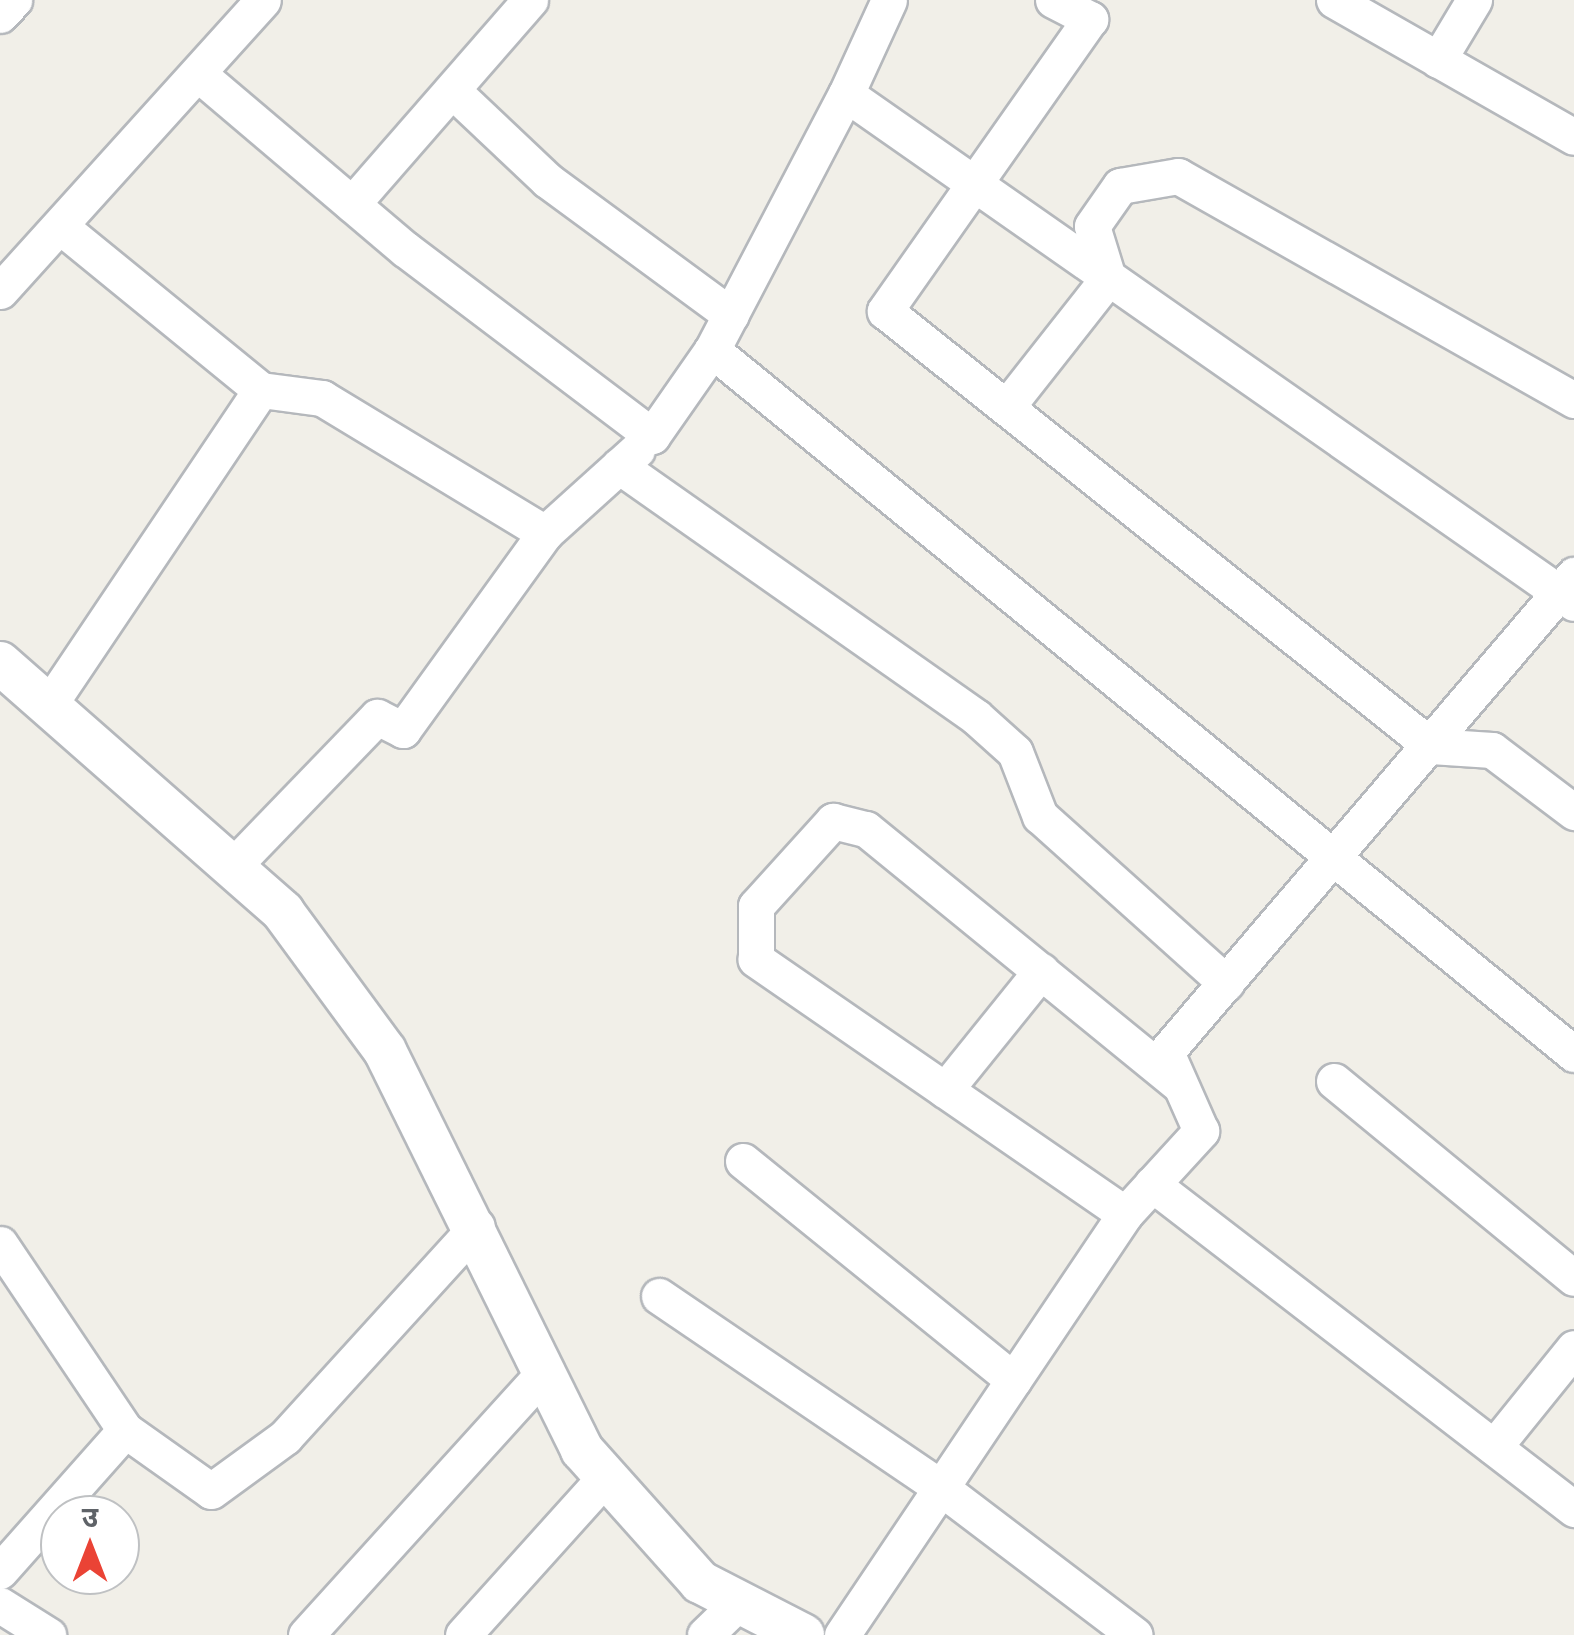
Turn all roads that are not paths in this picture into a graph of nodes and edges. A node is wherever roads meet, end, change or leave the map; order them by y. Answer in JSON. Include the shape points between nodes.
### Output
{"nodes":[{"id":1,"x":14,"y":0,"type":"edge"},
{"id":2,"x":263,"y":0,"type":"edge"},
{"id":3,"x":530,"y":0,"type":"edge"},
{"id":4,"x":890,"y":0,"type":"edge"},
{"id":5,"x":1052,"y":0,"type":"edge"},
{"id":6,"x":1334,"y":0,"type":"edge"},
{"id":7,"x":1474,"y":0,"type":"edge"},
{"id":8,"x":0,"y":15,"type":"edge"},
{"id":9,"x":1438,"y":60,"type":"junction"},
{"id":10,"x":202,"y":78,"type":"junction"},
{"id":11,"x":453,"y":91,"type":"junction"},
{"id":12,"x":846,"y":94,"type":"junction"},
{"id":13,"x":1574,"y":137,"type":"edge"},
{"id":14,"x":969,"y":181,"type":"junction"},
{"id":15,"x":352,"y":204,"type":"junction"},
{"id":16,"x":61,"y":227,"type":"junction"},
{"id":17,"x":1108,"y":278,"type":"junction"},
{"id":18,"x":0,"y":291,"type":"edge"},
{"id":19,"x":731,"y":315,"type":"junction"},
{"id":20,"x":712,"y":350,"type":"junction"},
{"id":21,"x":260,"y":390,"type":"junction"},
{"id":22,"x":1574,"y":400,"type":"edge"},
{"id":23,"x":1009,"y":404,"type":"junction"},
{"id":24,"x":652,"y":436,"type":"junction"},
{"id":25,"x":619,"y":466,"type":"junction"},
{"id":26,"x":545,"y":533,"type":"junction"},
{"id":27,"x":1569,"y":590,"type":"edge"},
{"id":28,"x":0,"y":663,"type":"edge"},
{"id":29,"x":49,"y":705,"type":"junction"},
{"id":30,"x":1431,"y":746,"type":"junction"},
{"id":31,"x":1574,"y":812,"type":"edge"},
{"id":32,"x":1334,"y":858,"type":"junction"},
{"id":33,"x":232,"y":866,"type":"junction"},
{"id":34,"x":1041,"y":972,"type":"junction"},
{"id":35,"x":1226,"y":983,"type":"junction"},
{"id":36,"x":1574,"y":1054,"type":"edge"},
{"id":37,"x":1334,"y":1081,"type":"dead end"},
{"id":38,"x":1182,"y":1086,"type":"junction"},
{"id":39,"x":945,"y":1090,"type":"junction"},
{"id":40,"x":743,"y":1161,"type":"dead end"},
{"id":41,"x":1152,"y":1184,"type":"junction"},
{"id":42,"x":1124,"y":1214,"type":"junction"},
{"id":43,"x":477,"y":1226,"type":"junction"},
{"id":44,"x":0,"y":1244,"type":"edge"},
{"id":45,"x":1574,"y":1278,"type":"edge"},
{"id":46,"x":658,"y":1296,"type":"dead end"},
{"id":47,"x":1574,"y":1348,"type":"edge"},
{"id":48,"x":545,"y":1371,"type":"junction"},
{"id":49,"x":1013,"y":1380,"type":"junction"},
{"id":50,"x":125,"y":1430,"type":"junction"},
{"id":51,"x":1494,"y":1447,"type":"junction"},
{"id":52,"x":606,"y":1476,"type":"junction"},
{"id":53,"x":941,"y":1488,"type":"junction"},
{"id":54,"x":1574,"y":1509,"type":"edge"},
{"id":55,"x":0,"y":1571,"type":"edge"},
{"id":56,"x":738,"y":1602,"type":"junction"},
{"id":57,"x":0,"y":1605,"type":"edge"},
{"id":58,"x":1123,"y":1631,"type":"edge"},
{"id":59,"x":48,"y":1635,"type":"edge"},
{"id":60,"x":306,"y":1635,"type":"edge"},
{"id":61,"x":463,"y":1635,"type":"edge"},
{"id":62,"x":705,"y":1635,"type":"edge"},
{"id":63,"x":803,"y":1635,"type":"edge"},
{"id":64,"x":842,"y":1635,"type":"edge"}],
"edges":[{"from":1,"to":8,"type":"street"},
{"from":2,"to":10,"type":"street"},
{"from":3,"to":11,"type":"street"},
{"from":4,"to":12,"type":"street"},
{"from":5,"to":14,"type":"street","via":[[1090,19]]},
{"from":6,"to":9,"type":"street"},
{"from":7,"to":9,"type":"street"},
{"from":9,"to":13,"type":"street"},
{"from":10,"to":15,"type":"street"},
{"from":10,"to":16,"type":"street"},
{"from":11,"to":15,"type":"street"},
{"from":11,"to":19,"type":"street","via":[[547,180]]},
{"from":12,"to":14,"type":"street"},
{"from":12,"to":19,"type":"street"},
{"from":14,"to":17,"type":"street"},
{"from":14,"to":23,"type":"street","via":[[885,311]]},
{"from":15,"to":24,"type":"street"},
{"from":16,"to":18,"type":"street"},
{"from":16,"to":21,"type":"street"},
{"from":17,"to":22,"type":"street","via":[[1092,226],[1120,186],[1178,176]]},
{"from":17,"to":23,"type":"street"},
{"from":17,"to":27,"type":"street"},
{"from":19,"to":20,"type":"street"},
{"from":20,"to":24,"type":"street"},
{"from":20,"to":32,"type":"street"},
{"from":21,"to":26,"type":"street","via":[[322,398]]},
{"from":21,"to":29,"type":"street"},
{"from":23,"to":30,"type":"street"},
{"from":24,"to":25,"type":"street"},
{"from":25,"to":26,"type":"street"},
{"from":25,"to":35,"type":"street","via":[[976,717],[1015,752],[1040,816]]},
{"from":26,"to":33,"type":"street","via":[[403,730],[378,718]]},
{"from":27,"to":30,"type":"street"},
{"from":28,"to":29,"type":"street"},
{"from":29,"to":33,"type":"street"},
{"from":30,"to":31,"type":"street","via":[[1492,750]]},
{"from":30,"to":32,"type":"street"},
{"from":32,"to":35,"type":"street"},
{"from":32,"to":36,"type":"street"},
{"from":33,"to":43,"type":"street","via":[[283,912],[385,1051]]},
{"from":34,"to":38,"type":"street"},
{"from":34,"to":39,"type":"street"},
{"from":34,"to":39,"type":"street","via":[[866,829],[833,821],[756,906],[756,959]]},
{"from":35,"to":38,"type":"street","via":[[1166,1052]]},
{"from":37,"to":45,"type":"street"},
{"from":38,"to":41,"type":"street","via":[[1202,1130]]},
{"from":39,"to":42,"type":"street"},
{"from":40,"to":49,"type":"street"},
{"from":41,"to":42,"type":"street"},
{"from":41,"to":51,"type":"street"},
{"from":42,"to":49,"type":"street"},
{"from":43,"to":48,"type":"street"},
{"from":43,"to":50,"type":"street","via":[[286,1437],[211,1491]]},
{"from":44,"to":50,"type":"street"},
{"from":46,"to":53,"type":"street"},
{"from":47,"to":51,"type":"street"},
{"from":48,"to":52,"type":"street","via":[[582,1450]]},
{"from":48,"to":60,"type":"street"},
{"from":49,"to":53,"type":"street"},
{"from":50,"to":55,"type":"street"},
{"from":51,"to":54,"type":"street"},
{"from":52,"to":56,"type":"street","via":[[700,1582]]},
{"from":52,"to":61,"type":"street"},
{"from":53,"to":58,"type":"street"},
{"from":53,"to":64,"type":"street"},
{"from":56,"to":62,"type":"street"},
{"from":56,"to":63,"type":"street"},
{"from":57,"to":59,"type":"street"}]}
